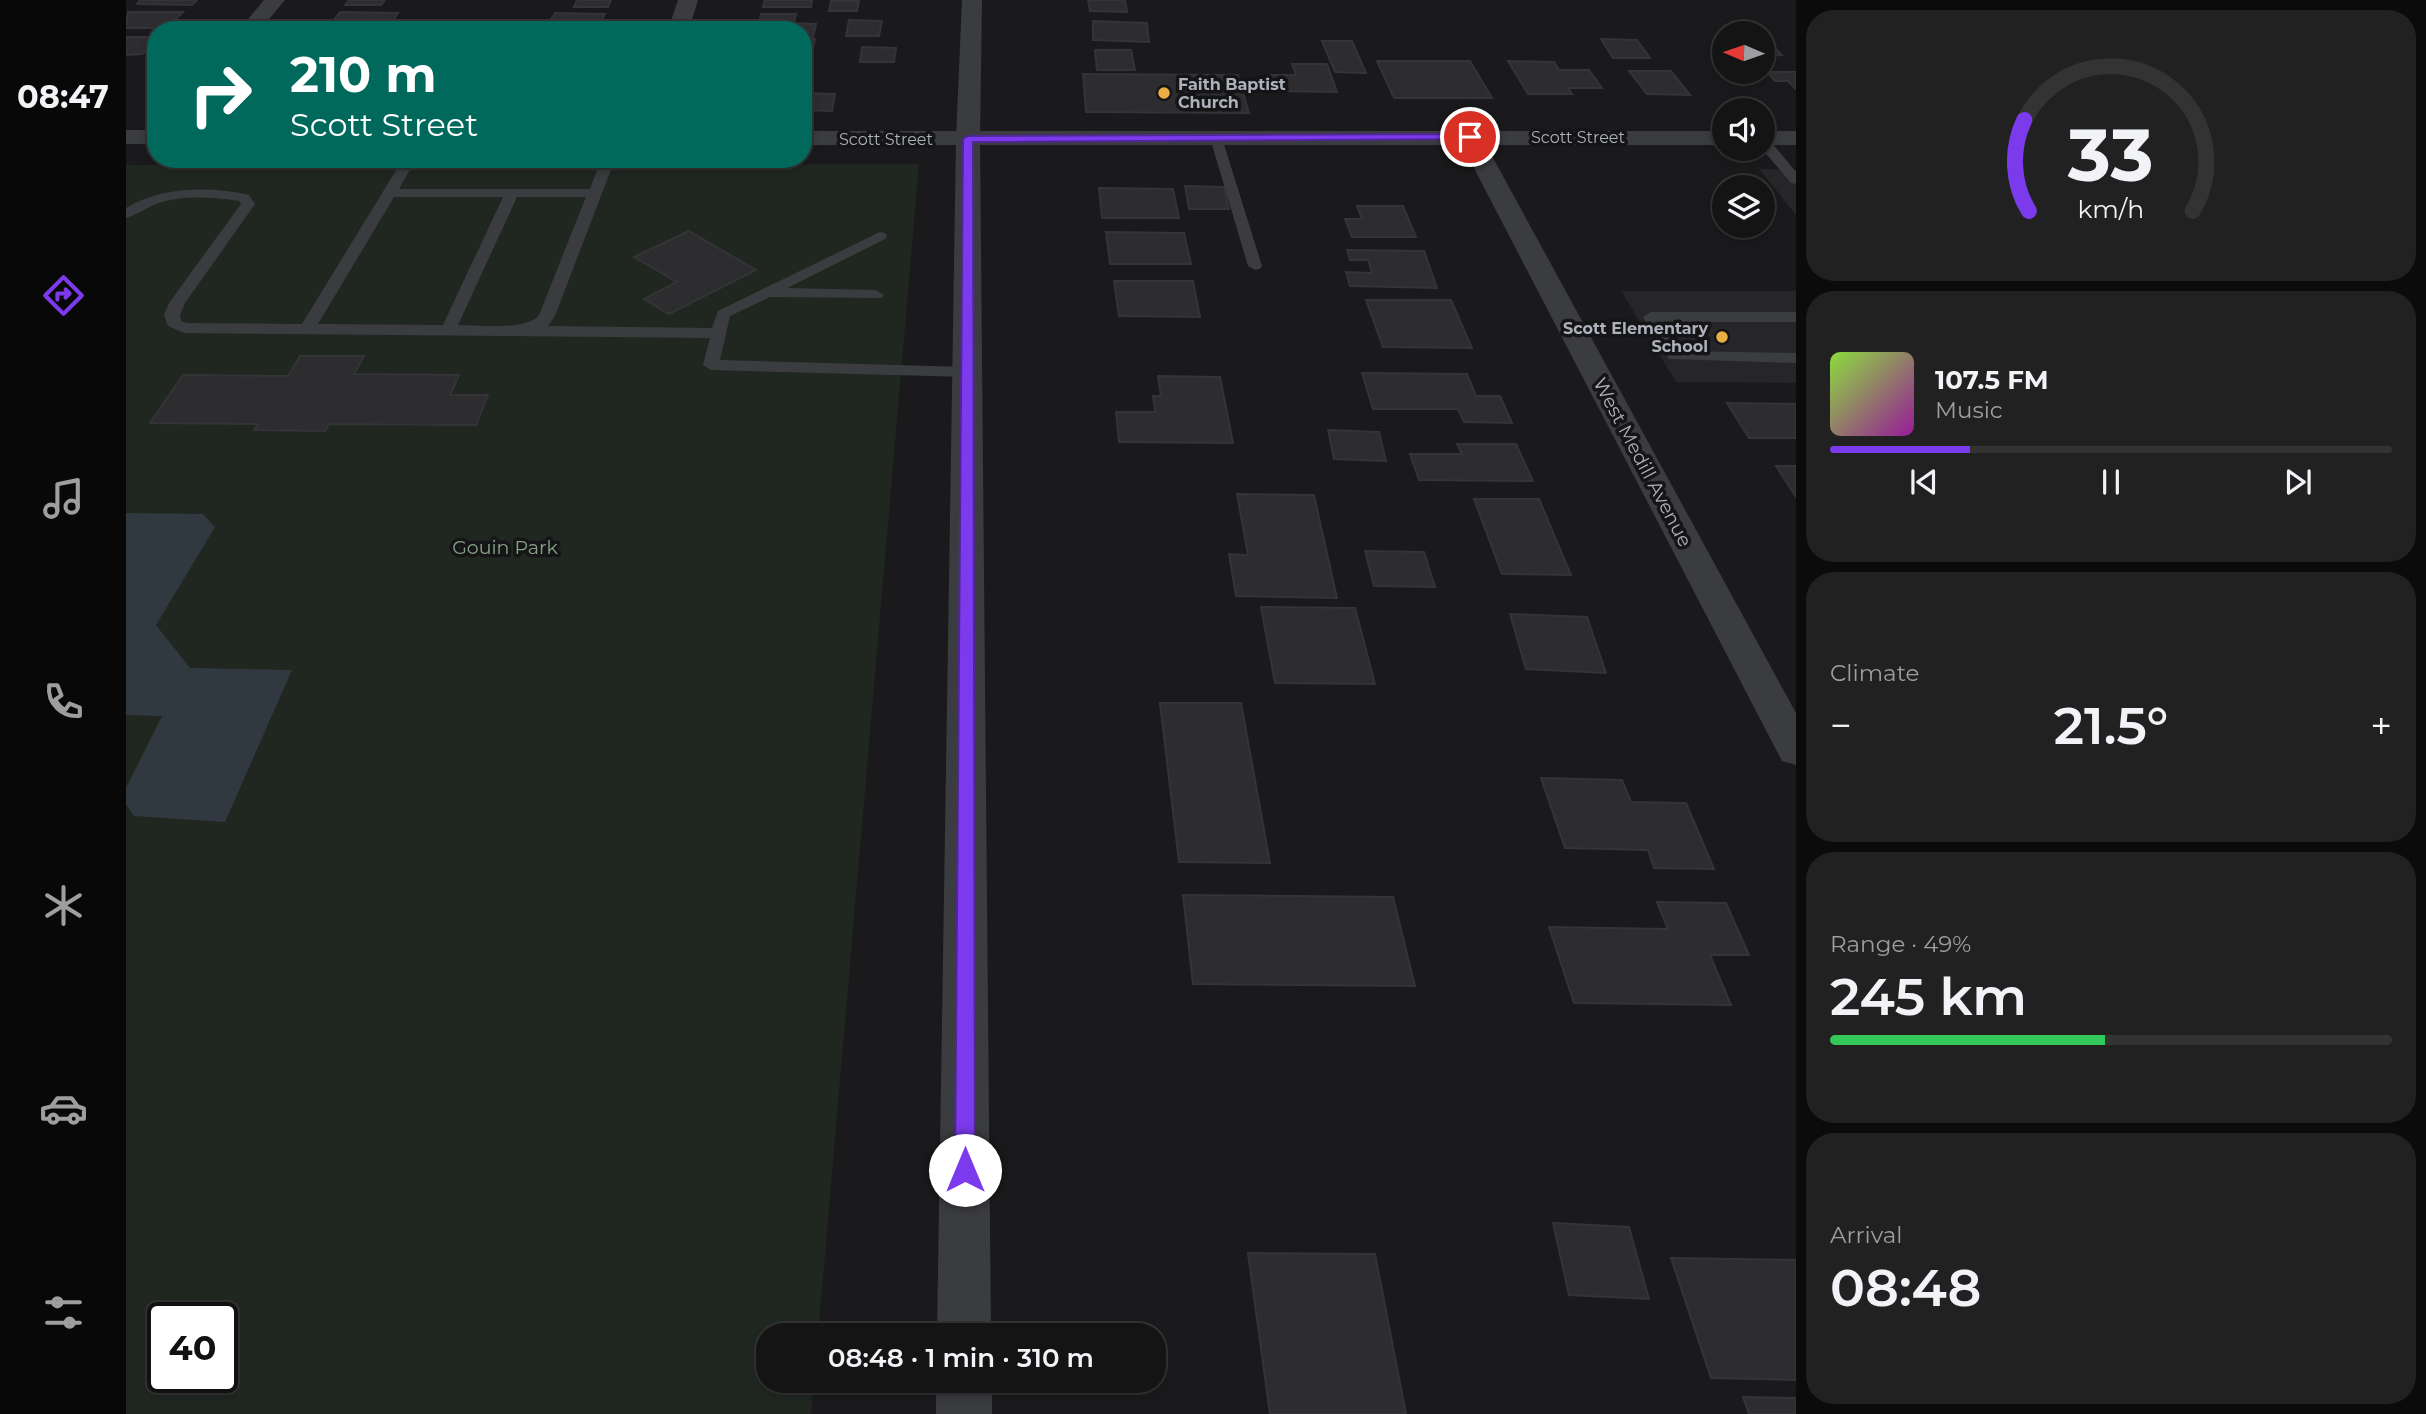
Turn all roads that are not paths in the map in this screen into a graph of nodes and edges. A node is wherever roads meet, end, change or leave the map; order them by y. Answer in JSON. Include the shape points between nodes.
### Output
{"nodes":[{"id":1,"x":275,"y":0,"type":"edge"},
{"id":2,"x":688,"y":0,"type":"edge"},
{"id":3,"x":972,"y":0,"type":"edge"},
{"id":4,"x":257,"y":21,"type":"edge"},
{"id":5,"x":681,"y":21,"type":"edge"},
{"id":6,"x":126,"y":137,"type":"edge"},
{"id":7,"x":147,"y":137,"type":"edge"},
{"id":8,"x":1470,"y":137,"type":"junction"},
{"id":9,"x":812,"y":138,"type":"edge"},
{"id":10,"x":1216,"y":138,"type":"junction"},
{"id":11,"x":1712,"y":138,"type":"edge"},
{"id":12,"x":1796,"y":138,"type":"edge"},
{"id":13,"x":968,"y":139,"type":"junction"},
{"id":14,"x":1775,"y":139,"type":"edge"},
{"id":15,"x":1775,"y":155,"type":"edge"},
{"id":16,"x":404,"y":168,"type":"edge"},
{"id":17,"x":605,"y":168,"type":"edge"},
{"id":18,"x":1796,"y":180,"type":"edge"},
{"id":19,"x":389,"y":192,"type":"junction"},
{"id":20,"x":512,"y":193,"type":"junction"},
{"id":21,"x":595,"y":193,"type":"junction"},
{"id":22,"x":126,"y":214,"type":"edge"},
{"id":23,"x":880,"y":236,"type":"dead end"},
{"id":24,"x":1255,"y":266,"type":"dead end"},
{"id":25,"x":768,"y":292,"type":"junction"},
{"id":26,"x":876,"y":295,"type":"dead end"},
{"id":27,"x":1796,"y":317,"type":"edge"},
{"id":28,"x":307,"y":329,"type":"junction"},
{"id":29,"x":449,"y":330,"type":"junction"},
{"id":30,"x":521,"y":330,"type":"junction"},
{"id":31,"x":719,"y":333,"type":"junction"},
{"id":32,"x":1796,"y":358,"type":"edge"},
{"id":33,"x":968,"y":372,"type":"junction"},
{"id":34,"x":1796,"y":750,"type":"edge"},
{"id":35,"x":964,"y":1323,"type":"edge"},
{"id":36,"x":964,"y":1393,"type":"edge"},
{"id":37,"x":964,"y":1414,"type":"edge"}],
"edges":[{"from":1,"to":4,"type":"street"},
{"from":2,"to":5,"type":"street"},
{"from":3,"to":13,"type":"street"},
{"from":6,"to":7,"type":"street"},
{"from":8,"to":10,"type":"street","name":"Scott Street"},
{"from":8,"to":11,"type":"street","name":"Scott Street"},
{"from":8,"to":34,"type":"street","name":"West Medill Avenue"},
{"from":9,"to":13,"type":"street","name":"Scott Street"},
{"from":10,"to":13,"type":"street","name":"Scott Street"},
{"from":10,"to":24,"type":"lane"},
{"from":12,"to":14,"type":"street"},
{"from":13,"to":33,"type":"street"},
{"from":15,"to":18,"type":"lane"},
{"from":16,"to":19,"type":"lane"},
{"from":17,"to":21,"type":"lane"},
{"from":19,"to":20,"type":"lane"},
{"from":19,"to":28,"type":"lane"},
{"from":20,"to":21,"type":"lane"},
{"from":20,"to":29,"type":"lane"},
{"from":21,"to":30,"type":"lane","via":[[547,316],[541,324]]},
{"from":22,"to":28,"type":"lane","via":[[152,199],[171,195],[244,198],[248,204],[243,213],[177,303],[174,323],[184,328]]},
{"from":23,"to":25,"type":"lane"},
{"from":25,"to":26,"type":"lane"},
{"from":25,"to":31,"type":"lane","via":[[723,314]]},
{"from":27,"to":32,"type":"lane","via":[[1651,317],[1675,356]]},
{"from":28,"to":29,"type":"lane"},
{"from":29,"to":30,"type":"lane"},
{"from":30,"to":31,"type":"lane"},
{"from":31,"to":33,"type":"lane","via":[[711,365]]},
{"from":33,"to":35,"type":"street"},
{"from":36,"to":37,"type":"street"}]}
